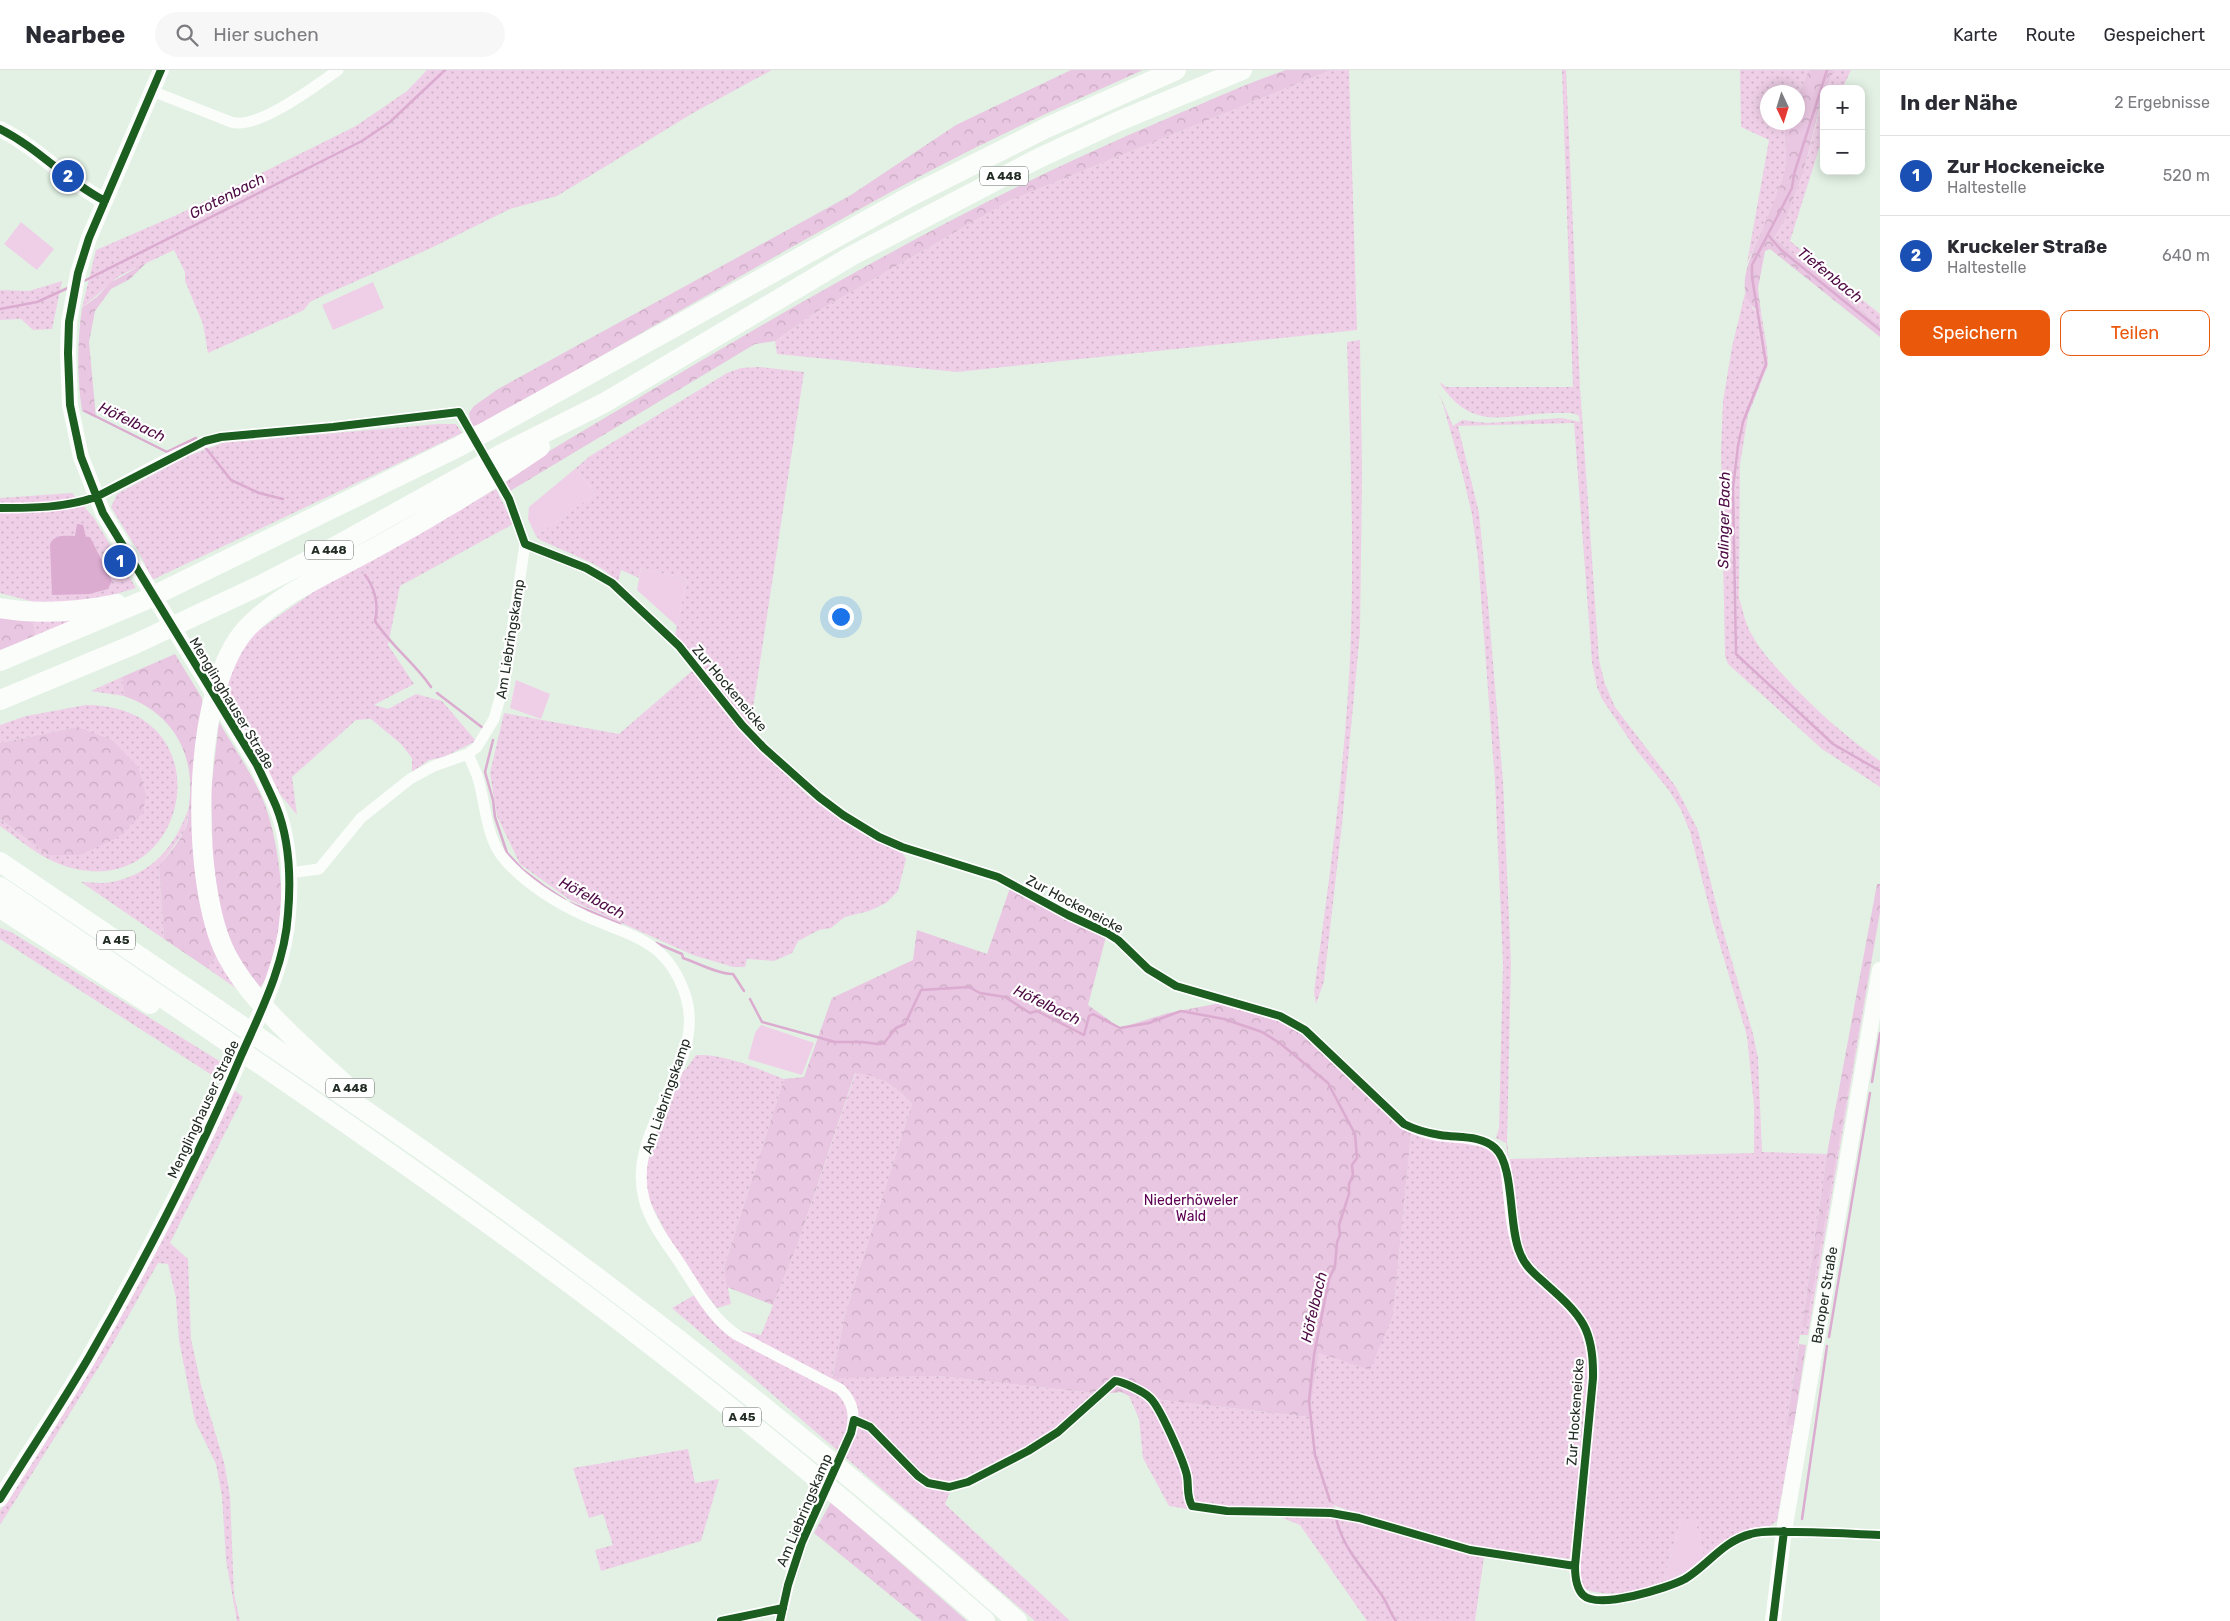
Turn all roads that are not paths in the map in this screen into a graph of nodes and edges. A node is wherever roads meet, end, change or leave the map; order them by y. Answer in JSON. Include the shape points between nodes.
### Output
{"nodes":[{"id":1,"x":161,"y":70,"type":"edge"},
{"id":2,"x":338,"y":70,"type":"edge"},
{"id":3,"x":1176,"y":70,"type":"edge"},
{"id":4,"x":1242,"y":70,"type":"edge"},
{"id":5,"x":152,"y":91,"type":"junction"},
{"id":6,"x":0,"y":129,"type":"edge"},
{"id":7,"x":105,"y":201,"type":"junction"},
{"id":8,"x":477,"y":478,"type":"junction"},
{"id":9,"x":96,"y":497,"type":"junction"},
{"id":10,"x":525,"y":544,"type":"junction"},
{"id":11,"x":142,"y":598,"type":"junction"},
{"id":12,"x":0,"y":608,"type":"edge"},
{"id":13,"x":0,"y":661,"type":"edge"},
{"id":14,"x":0,"y":700,"type":"edge"},
{"id":15,"x":468,"y":754,"type":"junction"},
{"id":16,"x":0,"y":862,"type":"edge"},
{"id":17,"x":289,"y":873,"type":"junction"},
{"id":18,"x":0,"y":887,"type":"edge"},
{"id":19,"x":0,"y":908,"type":"edge"},
{"id":20,"x":1880,"y":970,"type":"edge"},
{"id":21,"x":222,"y":1044,"type":"junction"},
{"id":22,"x":423,"y":1151,"type":"junction"},
{"id":23,"x":0,"y":1499,"type":"edge"},
{"id":24,"x":1784,"y":1531,"type":"junction"},
{"id":25,"x":1880,"y":1535,"type":"edge"},
{"id":26,"x":721,"y":1621,"type":"edge"},
{"id":27,"x":985,"y":1621,"type":"edge"},
{"id":28,"x":1017,"y":1621,"type":"edge"},
{"id":29,"x":1773,"y":1621,"type":"edge"}],
"edges":[{"from":1,"to":5,"type":"street","name":"Menglinghauser Straße"},
{"from":2,"to":5,"type":"street","via":[[304,95],[242,124]]},
{"from":3,"to":11,"type":"highway","number":"A 448","via":[[1046,128],[926,188],[460,446]]},
{"from":4,"to":8,"type":"highway","number":"A 448","via":[[1062,147],[891,234]]},
{"from":5,"to":7,"type":"street","name":"Menglinghauser Straße"},
{"from":6,"to":7,"type":"street","via":[[20,139],[81,187]]},
{"from":7,"to":9,"type":"street","name":"Menglinghauser Straße","via":[[77,277],[69,322],[68,353],[70,405]]},
{"from":8,"to":14,"type":"highway","number":"A 448","via":[[182,623]]},
{"from":8,"to":22,"type":"highway","number":"A 448","via":[[402,533],[284,599],[246,629],[224,668],[208,727],[203,764],[202,838],[207,895],[226,955],[261,1004]]},
{"from":9,"to":10,"type":"street","via":[[178,454],[221,437],[459,412],[509,498]]},
{"from":9,"to":17,"type":"street","name":"Menglinghauser Straße","via":[[135,568],[257,765],[276,807]]},
{"from":10,"to":15,"type":"street","name":"Am Liebringskamp","via":[[500,703],[486,736]]},
{"from":10,"to":24,"type":"street","name":"Zur Hockeneicke","via":[[612,582],[679,646],[764,748],[819,797],[879,837],[922,855],[998,878],[1118,940],[1148,969],[1176,986],[1288,1020],[1310,1035],[1404,1124],[1423,1132],[1477,1139],[1494,1146],[1505,1164],[1520,1255],[1581,1319],[1592,1348],[1593,1378],[1576,1566],[1578,1587],[1583,1595],[1592,1600],[1618,1599],[1676,1583],[1738,1539],[1758,1532]]},
{"from":11,"to":12,"type":"highway","via":[[56,613]]},
{"from":11,"to":13,"type":"highway"},
{"from":15,"to":17,"type":"street","name":"Am Liebringskamp","via":[[434,766],[404,784],[362,818],[318,869]]},
{"from":15,"to":26,"type":"street","name":"Am Liebringskamp","via":[[477,775],[495,845],[503,858],[518,874],[556,901],[646,941],[660,951],[670,963],[686,998],[689,1027],[684,1053],[649,1136],[641,1182],[646,1204],[671,1250],[724,1325],[840,1389],[853,1411],[850,1433],[794,1563],[783,1608]]},
{"from":16,"to":22,"type":"highway","number":"A 45"},
{"from":17,"to":23,"type":"street","name":"Menglinghauser Straße","via":[[288,915],[281,954],[271,986],[226,1091],[125,1293],[88,1359]]},
{"from":18,"to":21,"type":"highway","number":"A 45"},
{"from":19,"to":21,"type":"highway","via":[[79,961]]},
{"from":20,"to":24,"type":"street","name":"Baroper Straße"},
{"from":21,"to":27,"type":"highway","number":"A 45","via":[[266,1068],[588,1297],[782,1450]]},
{"from":22,"to":28,"type":"highway","number":"A 45","via":[[718,1371]]},
{"from":24,"to":25,"type":"street","name":"Zur Hockeneicke"},
{"from":24,"to":29,"type":"street","name":"Baroper Straße"}]}
